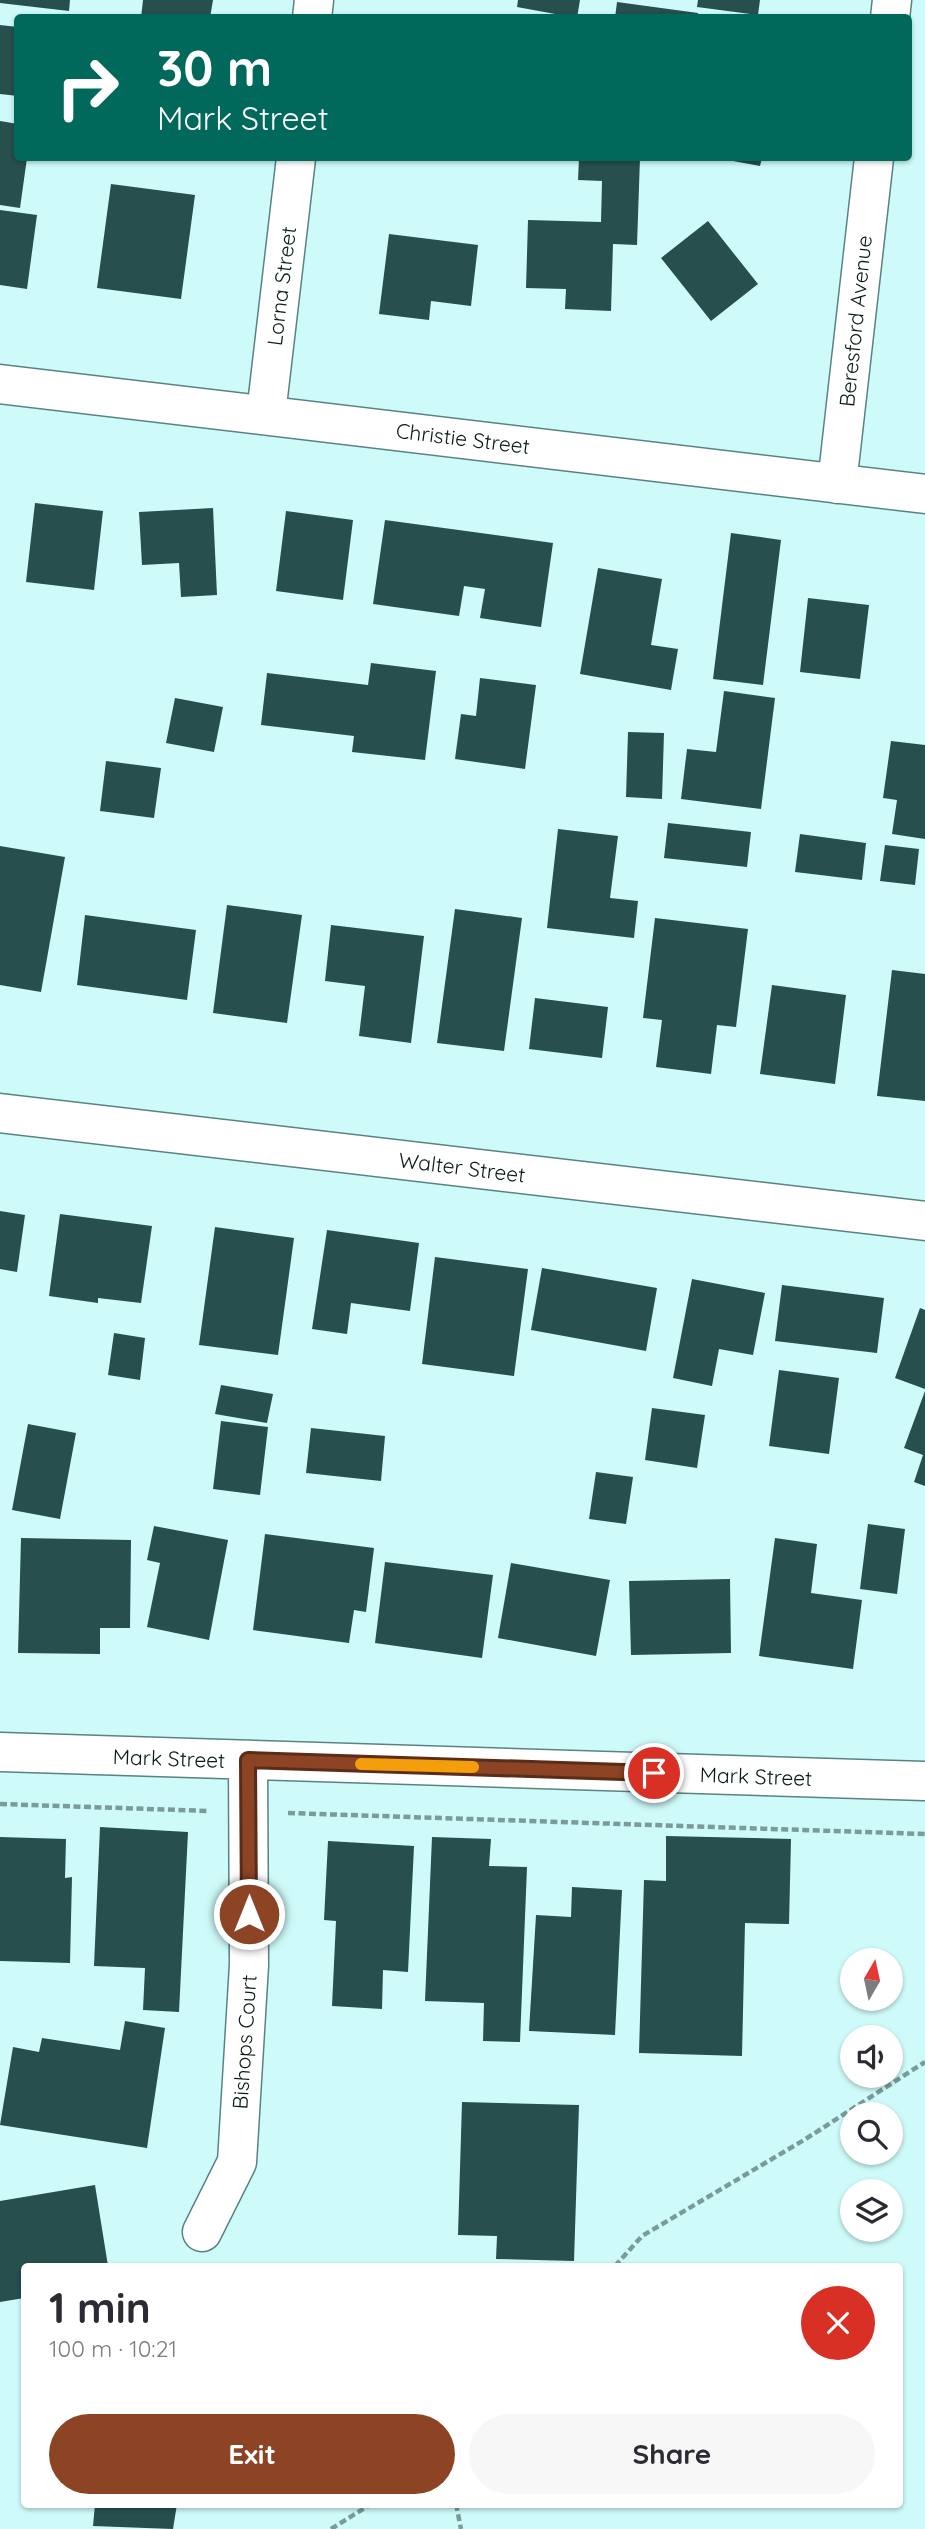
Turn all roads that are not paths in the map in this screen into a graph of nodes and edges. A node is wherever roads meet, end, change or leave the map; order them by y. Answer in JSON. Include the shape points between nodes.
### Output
{"nodes":[{"id":1,"x":296,"y":161,"type":"edge"},
{"id":2,"x":874,"y":161,"type":"edge"},
{"id":3,"x":0,"y":384,"type":"edge"},
{"id":4,"x":266,"y":414,"type":"junction"},
{"id":5,"x":837,"y":484,"type":"junction"},
{"id":6,"x":925,"y":494,"type":"edge"},
{"id":7,"x":0,"y":1113,"type":"edge"},
{"id":8,"x":925,"y":1220,"type":"edge"},
{"id":9,"x":0,"y":1752,"type":"edge"},
{"id":10,"x":248,"y":1760,"type":"junction"},
{"id":11,"x":925,"y":1781,"type":"edge"},
{"id":12,"x":202,"y":2232,"type":"dead end"}],
"edges":[{"from":1,"to":4,"type":"street","name":"Lorna Street"},
{"from":2,"to":5,"type":"street","name":"Beresford Avenue"},
{"from":3,"to":4,"type":"street","name":"Christie Street"},
{"from":4,"to":5,"type":"street","name":"Christie Street"},
{"from":5,"to":6,"type":"street","name":"Christie Street"},
{"from":7,"to":8,"type":"street","name":"Walter Street"},
{"from":9,"to":10,"type":"street","name":"Mark Street"},
{"from":10,"to":11,"type":"street","name":"Mark Street"},
{"from":10,"to":12,"type":"street","name":"Bishops Court","via":[[249,1965],[237,2162]]}]}
